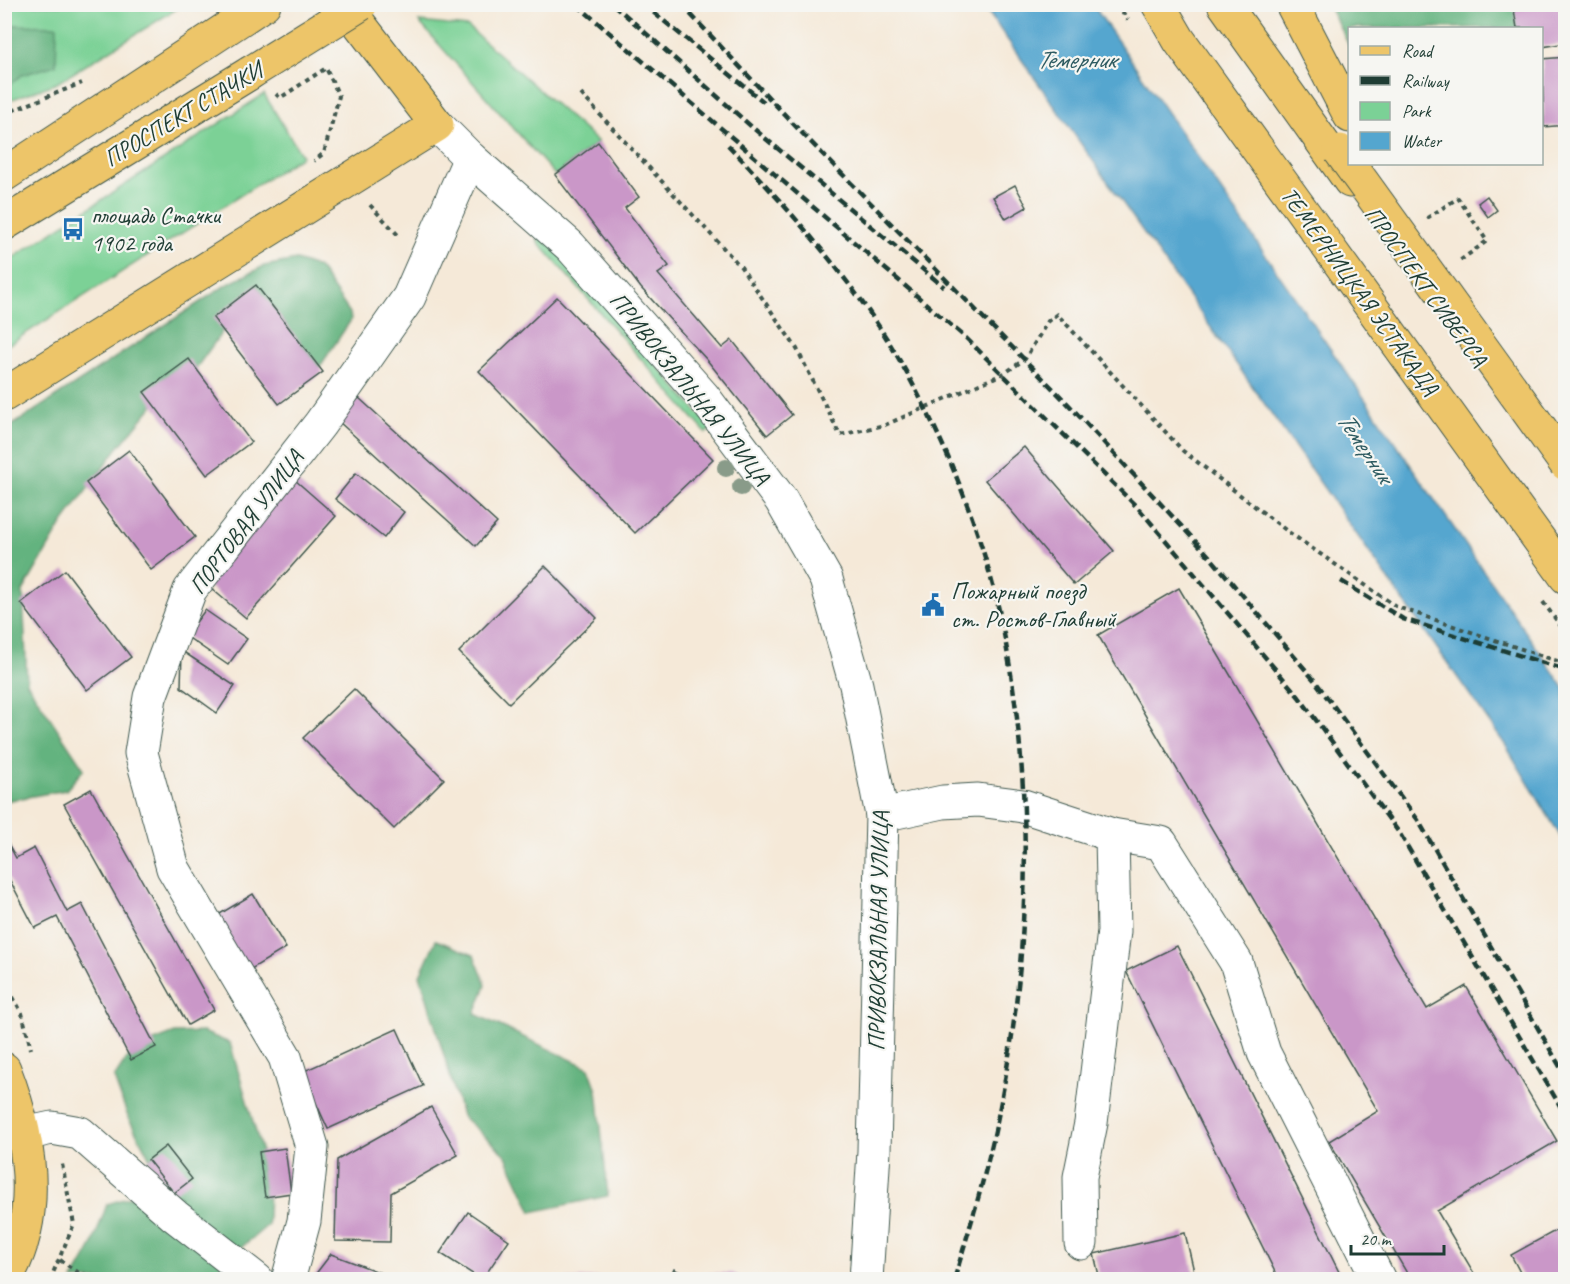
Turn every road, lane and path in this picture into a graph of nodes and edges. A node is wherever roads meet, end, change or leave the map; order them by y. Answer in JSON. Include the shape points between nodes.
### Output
{"nodes":[{"id":1,"x":264,"y":4,"type":"edge"},
{"id":2,"x":344,"y":4,"type":"edge"},
{"id":3,"x":361,"y":4,"type":"edge"},
{"id":4,"x":1158,"y":4,"type":"edge"},
{"id":5,"x":1166,"y":4,"type":"edge"},
{"id":6,"x":1224,"y":4,"type":"edge"},
{"id":7,"x":1235,"y":4,"type":"edge"},
{"id":8,"x":1292,"y":4,"type":"edge"},
{"id":9,"x":84,"y":82,"type":"dead end"},
{"id":10,"x":581,"y":94,"type":"dead end"},
{"id":11,"x":280,"y":98,"type":"dead end"},
{"id":12,"x":1348,"y":112,"type":"edge"},
{"id":13,"x":4,"y":114,"type":"edge"},
{"id":14,"x":333,"y":122,"type":"dead end"},
{"id":15,"x":436,"y":125,"type":"junction"},
{"id":16,"x":324,"y":153,"type":"dead end"},
{"id":17,"x":470,"y":158,"type":"junction"},
{"id":18,"x":1348,"y":161,"type":"edge"},
{"id":19,"x":1351,"y":165,"type":"edge"},
{"id":20,"x":1377,"y":165,"type":"edge"},
{"id":21,"x":4,"y":175,"type":"edge"},
{"id":22,"x":347,"y":181,"type":"junction"},
{"id":23,"x":1432,"y":216,"type":"dead end"},
{"id":24,"x":4,"y":224,"type":"edge"},
{"id":25,"x":424,"y":264,"type":"junction"},
{"id":26,"x":1425,"y":285,"type":"junction"},
{"id":27,"x":1487,"y":354,"type":"junction"},
{"id":28,"x":4,"y":395,"type":"edge"},
{"id":29,"x":1566,"y":464,"type":"edge"},
{"id":30,"x":1566,"y":479,"type":"edge"},
{"id":31,"x":1566,"y":563,"type":"edge"},
{"id":32,"x":1566,"y":577,"type":"edge"},
{"id":33,"x":1566,"y":664,"type":"edge"},
{"id":34,"x":882,"y":814,"type":"junction"},
{"id":35,"x":1112,"y":835,"type":"junction"},
{"id":36,"x":4,"y":1069,"type":"edge"},
{"id":37,"x":15,"y":1114,"type":"edge"},
{"id":38,"x":1081,"y":1242,"type":"dead end"},
{"id":39,"x":60,"y":1260,"type":"dead end"},
{"id":40,"x":5,"y":1280,"type":"edge"},
{"id":41,"x":108,"y":1280,"type":"edge"},
{"id":42,"x":257,"y":1280,"type":"edge"},
{"id":43,"x":288,"y":1280,"type":"edge"},
{"id":44,"x":866,"y":1280,"type":"edge"},
{"id":45,"x":1379,"y":1280,"type":"edge"}],
"edges":[{"from":1,"to":21,"type":"main road","name":"ПРОСПЕКТ СТАЧКИ"},
{"from":2,"to":15,"type":"main road"},
{"from":3,"to":24,"type":"main road","name":"ПРОСПЕКТ СТАЧКИ","bridge":true},
{"from":4,"to":32,"type":"main road","name":"ТЕМЕРНИЦКАЯ ЭСТАКАДА","via":[[1179,40]]},
{"from":5,"to":31,"type":"main road","name":"ПРОСПЕКТ СИВЕРСА","via":[[1186,38]]},
{"from":6,"to":26,"type":"main road","name":"ПРОСПЕКТ СИВЕРСА"},
{"from":7,"to":18,"type":"main road","bridge":true},
{"from":8,"to":12,"type":"main road"},
{"from":9,"to":13,"type":"path"},
{"from":10,"to":33,"type":"path","via":[[741,267],[797,349],[840,435],[885,425],[1005,373],[1025,359],[1048,321],[1057,314],[1183,451],[1287,531],[1397,607]]},
{"from":11,"to":14,"type":"path","via":[[326,68],[339,96]]},
{"from":15,"to":17,"type":"street","name":"ПРИВОКЗАЛЬНАЯ УЛИЦА"},
{"from":15,"to":22,"type":"main road"},
{"from":16,"to":22,"type":"path"},
{"from":17,"to":25,"type":"street","name":"ПОРТОВАЯ УЛИЦА"},
{"from":17,"to":34,"type":"street","name":"ПРИВОКЗАЛЬНАЯ УЛИЦА","via":[[570,246],[703,396],[781,500],[826,579],[856,685]]},
{"from":19,"to":27,"type":"main road","bridge":true},
{"from":20,"to":27,"type":"main road","via":[[1412,230],[1479,328]]},
{"from":22,"to":25,"type":"path"},
{"from":22,"to":28,"type":"main road"},
{"from":23,"to":26,"type":"path","via":[[1458,198],[1487,241]]},
{"from":25,"to":43,"type":"street","name":"ПОРТОВАЯ УЛИЦА","via":[[409,297],[327,414],[190,590],[150,697],[141,753],[173,868],[285,1057],[312,1147],[304,1221]]},
{"from":26,"to":30,"type":"main road","name":"ПРОСПЕКТ СИВЕРСА"},
{"from":27,"to":29,"type":"main road","bridge":true},
{"from":34,"to":35,"type":"street","via":[[943,802],[978,800],[1023,806]]},
{"from":34,"to":44,"type":"street","name":"ПРИВОКЗАЛЬНАЯ УЛИЦА","via":[[874,1151]]},
{"from":35,"to":38,"type":"street","via":[[1114,931],[1091,1123],[1080,1177]]},
{"from":35,"to":45,"type":"street","via":[[1161,843],[1236,962],[1264,1053]]},
{"from":36,"to":37,"type":"main road"},
{"from":37,"to":40,"type":"main road","via":[[30,1163],[29,1213],[15,1263]]},
{"from":37,"to":42,"type":"street","via":[[52,1128],[80,1133],[175,1216]]},
{"from":39,"to":41,"type":"path","via":[[79,1273]]}]}
